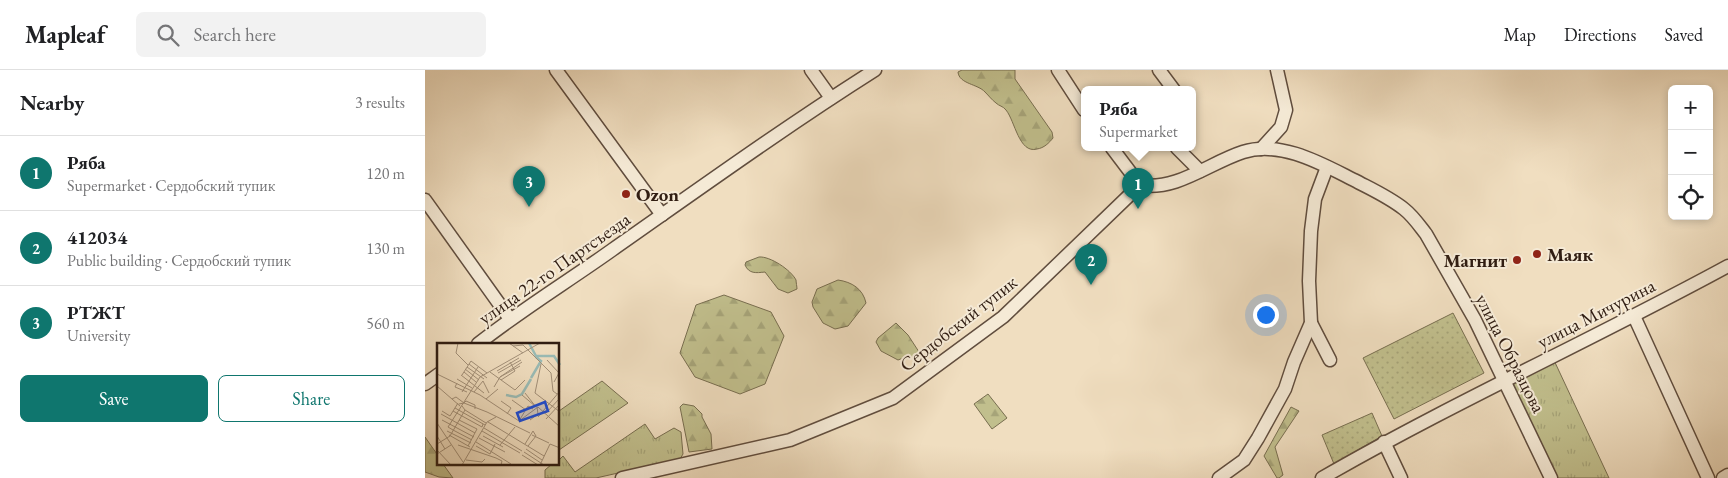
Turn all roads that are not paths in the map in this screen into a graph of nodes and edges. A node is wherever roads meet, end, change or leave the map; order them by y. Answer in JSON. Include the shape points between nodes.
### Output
{"nodes":[{"id":1,"x":556,"y":70,"type":"edge"},
{"id":2,"x":811,"y":70,"type":"edge"},
{"id":3,"x":875,"y":70,"type":"edge"},
{"id":4,"x":1058,"y":70,"type":"edge"},
{"id":5,"x":1159,"y":70,"type":"edge"},
{"id":6,"x":1277,"y":70,"type":"edge"},
{"id":7,"x":1171,"y":86,"type":"edge"},
{"id":8,"x":831,"y":98,"type":"junction"},
{"id":9,"x":1081,"y":105,"type":"edge"},
{"id":10,"x":1261,"y":149,"type":"junction"},
{"id":11,"x":1114,"y":151,"type":"edge"},
{"id":12,"x":1180,"y":151,"type":"edge"},
{"id":13,"x":1327,"y":167,"type":"junction"},
{"id":14,"x":1200,"y":171,"type":"junction"},
{"id":15,"x":1140,"y":185,"type":"junction"},
{"id":16,"x":425,"y":200,"type":"edge"},
{"id":17,"x":662,"y":215,"type":"junction"},
{"id":18,"x":1727,"y":269,"type":"edge"},
{"id":19,"x":1635,"y":316,"type":"junction"},
{"id":20,"x":510,"y":319,"type":"junction"},
{"id":21,"x":1311,"y":323,"type":"junction"},
{"id":22,"x":479,"y":343,"type":"edge"},
{"id":23,"x":1330,"y":360,"type":"dead end"},
{"id":24,"x":437,"y":375,"type":"edge"},
{"id":25,"x":1504,"y":380,"type":"junction"},
{"id":26,"x":425,"y":384,"type":"edge"},
{"id":27,"x":1384,"y":442,"type":"junction"},
{"id":28,"x":1728,"y":475,"type":"edge"},
{"id":29,"x":621,"y":478,"type":"edge"},
{"id":30,"x":1219,"y":478,"type":"edge"},
{"id":31,"x":1322,"y":478,"type":"edge"},
{"id":32,"x":1401,"y":478,"type":"edge"},
{"id":33,"x":1551,"y":478,"type":"edge"},
{"id":34,"x":1708,"y":478,"type":"edge"},
{"id":35,"x":1723,"y":478,"type":"edge"}],
"edges":[{"from":1,"to":17,"type":"street"},
{"from":2,"to":8,"type":"street"},
{"from":3,"to":8,"type":"street","name":"улица 22-го Партсъезда"},
{"from":4,"to":9,"type":"street"},
{"from":5,"to":7,"type":"street"},
{"from":6,"to":10,"type":"street","via":[[1286,110],[1281,127]]},
{"from":8,"to":17,"type":"street","name":"улица 22-го Партсъезда"},
{"from":10,"to":13,"type":"street","name":"улица Образцова","via":[[1296,154]]},
{"from":10,"to":14,"type":"street","via":[[1244,152]]},
{"from":11,"to":15,"type":"street"},
{"from":12,"to":14,"type":"street"},
{"from":13,"to":21,"type":"street","via":[[1315,199],[1311,231]]},
{"from":13,"to":25,"type":"street","name":"улица Образцова","via":[[1404,208],[1417,221],[1475,320]]},
{"from":14,"to":15,"type":"street","via":[[1168,185]]},
{"from":15,"to":29,"type":"street","name":"Сердобский тупик","via":[[1003,317],[893,398],[790,440]]},
{"from":16,"to":20,"type":"street"},
{"from":17,"to":20,"type":"street","name":"улица 22-го Партсъезда"},
{"from":18,"to":19,"type":"street","name":"улица Мичурина"},
{"from":19,"to":25,"type":"street","name":"улица Мичурина"},
{"from":19,"to":34,"type":"street"},
{"from":20,"to":22,"type":"street","name":"улица 22-го Партсъезда"},
{"from":21,"to":23,"type":"street"},
{"from":21,"to":30,"type":"street","via":[[1285,389],[1258,438],[1244,460]]},
{"from":24,"to":26,"type":"street"},
{"from":25,"to":27,"type":"street","name":"улица Мичурина"},
{"from":25,"to":33,"type":"street","name":"улица Образцова"},
{"from":27,"to":31,"type":"street","name":"улица Мичурина"},
{"from":27,"to":32,"type":"street"},
{"from":28,"to":35,"type":"street"}]}
